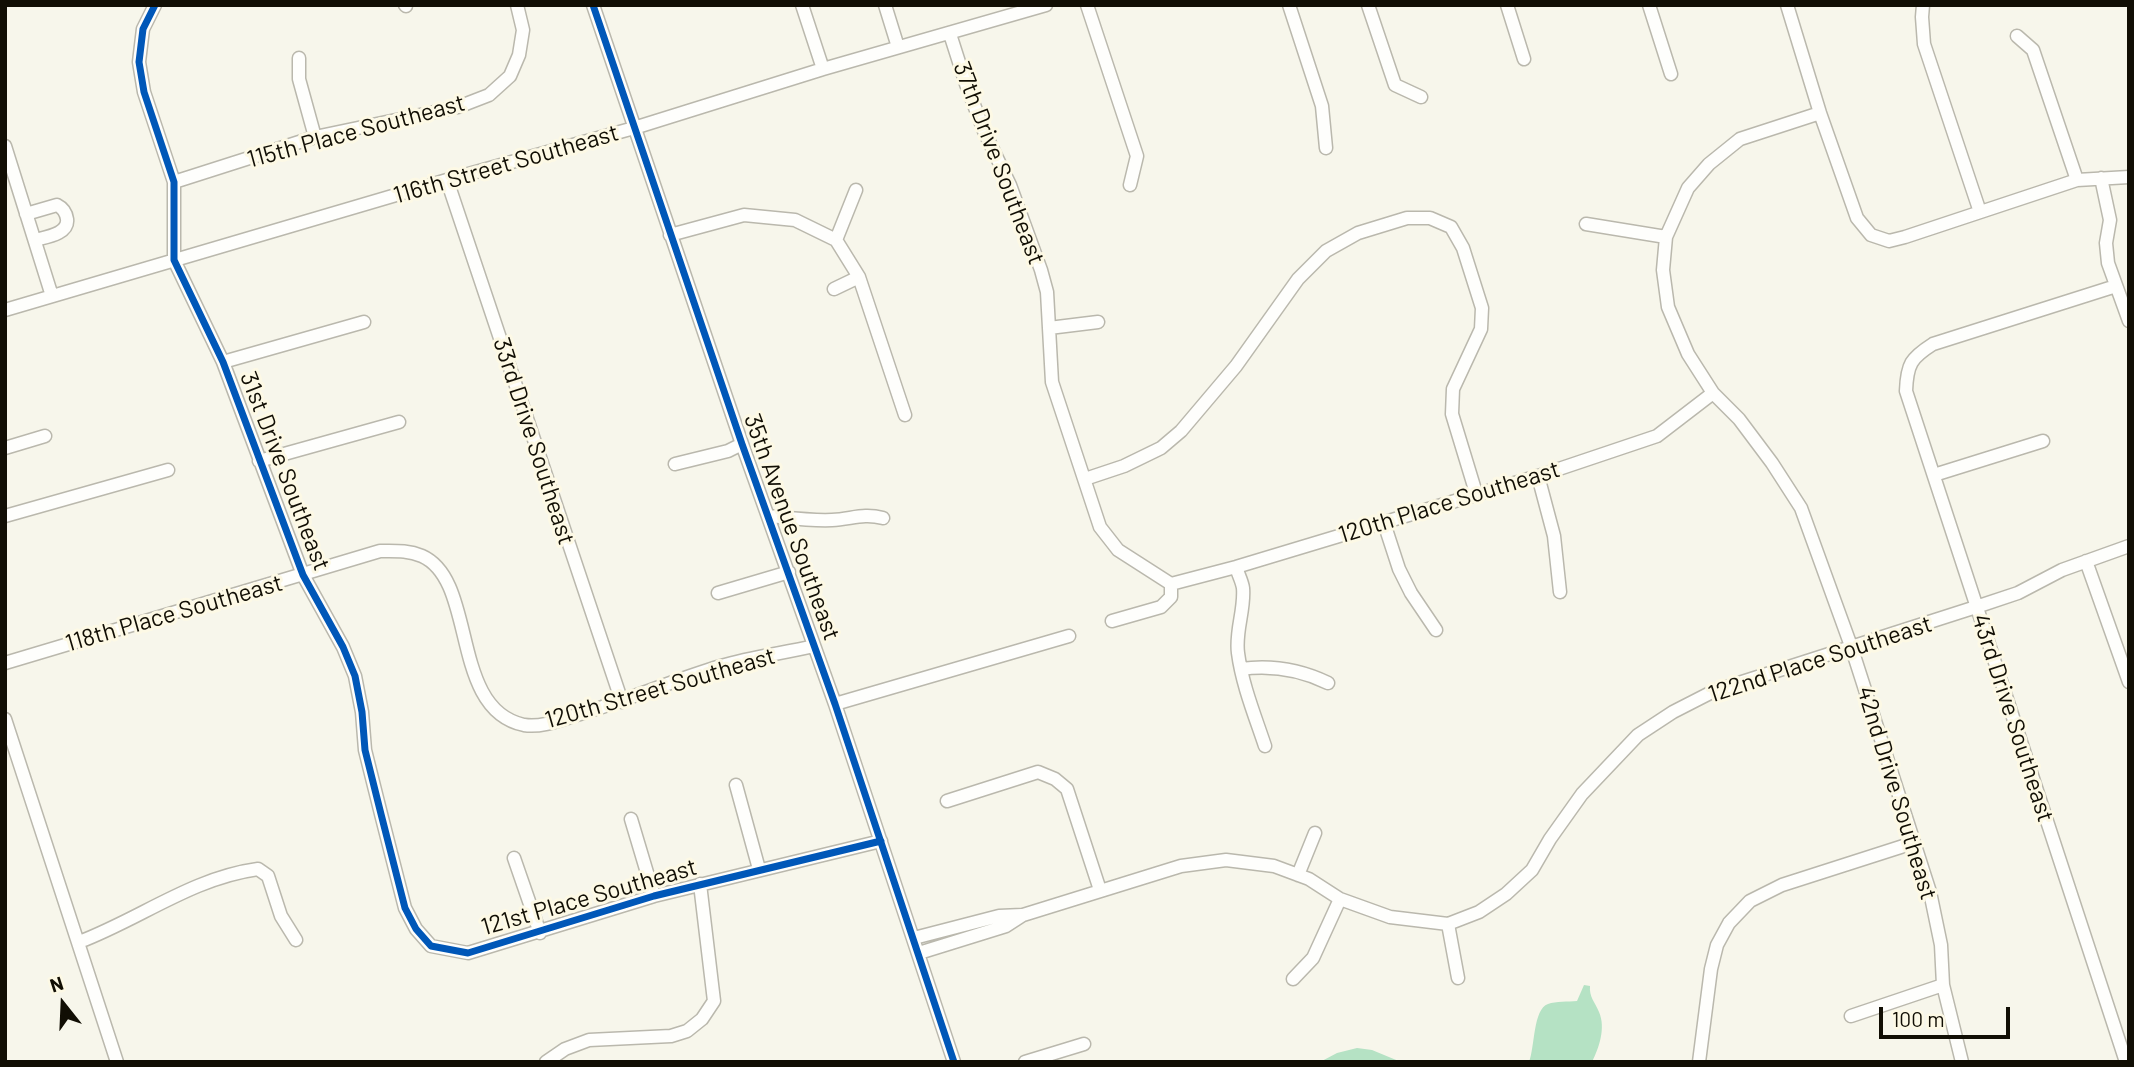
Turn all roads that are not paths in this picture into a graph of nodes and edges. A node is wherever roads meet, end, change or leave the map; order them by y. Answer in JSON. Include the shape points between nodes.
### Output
{"nodes":[{"id":1,"x":517,"y":5,"type":"edge"},
{"id":2,"x":593,"y":5,"type":"edge"},
{"id":3,"x":802,"y":5,"type":"edge"},
{"id":4,"x":885,"y":5,"type":"edge"},
{"id":5,"x":1046,"y":5,"type":"edge"},
{"id":6,"x":1087,"y":5,"type":"edge"},
{"id":7,"x":1289,"y":5,"type":"edge"},
{"id":8,"x":1368,"y":5,"type":"edge"},
{"id":9,"x":1507,"y":5,"type":"edge"},
{"id":10,"x":1649,"y":5,"type":"edge"},
{"id":11,"x":1787,"y":5,"type":"edge"},
{"id":12,"x":1923,"y":5,"type":"edge"},
{"id":13,"x":152,"y":6,"type":"edge"},
{"id":14,"x":950,"y":34,"type":"junction"},
{"id":15,"x":2017,"y":36,"type":"dead end"},
{"id":16,"x":898,"y":47,"type":"junction"},
{"id":17,"x":299,"y":58,"type":"dead end"},
{"id":18,"x":1524,"y":59,"type":"dead end"},
{"id":19,"x":823,"y":69,"type":"junction"},
{"id":20,"x":1671,"y":74,"type":"dead end"},
{"id":21,"x":1421,"y":97,"type":"dead end"},
{"id":22,"x":1820,"y":113,"type":"junction"},
{"id":23,"x":634,"y":128,"type":"junction"},
{"id":24,"x":315,"y":137,"type":"junction"},
{"id":25,"x":5,"y":146,"type":"edge"},
{"id":26,"x":1326,"y":148,"type":"dead end"},
{"id":27,"x":2129,"y":177,"type":"edge"},
{"id":28,"x":2101,"y":178,"type":"junction"},
{"id":29,"x":447,"y":180,"type":"junction"},
{"id":30,"x":2077,"y":180,"type":"junction"},
{"id":31,"x":174,"y":182,"type":"junction"},
{"id":32,"x":1130,"y":185,"type":"dead end"},
{"id":33,"x":856,"y":190,"type":"dead end"},
{"id":34,"x":1980,"y":212,"type":"junction"},
{"id":35,"x":26,"y":214,"type":"junction"},
{"id":36,"x":1586,"y":224,"type":"dead end"},
{"id":37,"x":670,"y":235,"type":"junction"},
{"id":38,"x":1666,"y":237,"type":"junction"},
{"id":39,"x":35,"y":240,"type":"junction"},
{"id":40,"x":836,"y":240,"type":"junction"},
{"id":41,"x":174,"y":260,"type":"junction"},
{"id":42,"x":859,"y":278,"type":"junction"},
{"id":43,"x":2116,"y":286,"type":"junction"},
{"id":44,"x":834,"y":289,"type":"dead end"},
{"id":45,"x":52,"y":296,"type":"junction"},
{"id":46,"x":5,"y":310,"type":"edge"},
{"id":47,"x":2129,"y":321,"type":"edge"},
{"id":48,"x":365,"y":322,"type":"dead end"},
{"id":49,"x":1098,"y":322,"type":"dead end"},
{"id":50,"x":1049,"y":328,"type":"junction"},
{"id":51,"x":223,"y":362,"type":"junction"},
{"id":52,"x":1713,"y":393,"type":"junction"},
{"id":53,"x":905,"y":415,"type":"dead end"},
{"id":54,"x":399,"y":422,"type":"dead end"},
{"id":55,"x":44,"y":436,"type":"dead end"},
{"id":56,"x":2043,"y":441,"type":"dead end"},
{"id":57,"x":742,"y":444,"type":"junction"},
{"id":58,"x":5,"y":448,"type":"edge"},
{"id":59,"x":259,"y":461,"type":"junction"},
{"id":60,"x":675,"y":464,"type":"dead end"},
{"id":61,"x":168,"y":470,"type":"dead end"},
{"id":62,"x":1934,"y":475,"type":"junction"},
{"id":63,"x":1538,"y":476,"type":"junction"},
{"id":64,"x":1085,"y":480,"type":"junction"},
{"id":65,"x":1476,"y":493,"type":"junction"},
{"id":66,"x":5,"y":516,"type":"edge"},
{"id":67,"x":769,"y":516,"type":"junction"},
{"id":68,"x":883,"y":518,"type":"dead end"},
{"id":69,"x":1384,"y":523,"type":"junction"},
{"id":70,"x":2129,"y":546,"type":"edge"},
{"id":71,"x":2086,"y":561,"type":"junction"},
{"id":72,"x":1236,"y":567,"type":"junction"},
{"id":73,"x":789,"y":572,"type":"junction"},
{"id":74,"x":303,"y":575,"type":"junction"},
{"id":75,"x":1171,"y":584,"type":"junction"},
{"id":76,"x":1560,"y":592,"type":"dead end"},
{"id":77,"x":718,"y":593,"type":"dead end"},
{"id":78,"x":1976,"y":607,"type":"junction"},
{"id":79,"x":1112,"y":621,"type":"dead end"},
{"id":80,"x":1436,"y":630,"type":"dead end"},
{"id":81,"x":1069,"y":636,"type":"dead end"},
{"id":82,"x":814,"y":646,"type":"junction"},
{"id":83,"x":1851,"y":646,"type":"junction"},
{"id":84,"x":5,"y":663,"type":"edge"},
{"id":85,"x":1241,"y":669,"type":"junction"},
{"id":86,"x":2129,"y":682,"type":"edge"},
{"id":87,"x":1328,"y":683,"type":"dead end"},
{"id":88,"x":622,"y":702,"type":"junction"},
{"id":89,"x":835,"y":704,"type":"junction"},
{"id":90,"x":506,"y":717,"type":"joint"},
{"id":91,"x":5,"y":719,"type":"edge"},
{"id":92,"x":1265,"y":746,"type":"dead end"},
{"id":93,"x":736,"y":785,"type":"dead end"},
{"id":94,"x":947,"y":801,"type":"dead end"},
{"id":95,"x":631,"y":819,"type":"dead end"},
{"id":96,"x":1314,"y":834,"type":"dead end"},
{"id":97,"x":881,"y":841,"type":"junction"},
{"id":98,"x":1913,"y":843,"type":"junction"},
{"id":99,"x":514,"y":858,"type":"dead end"},
{"id":100,"x":759,"y":869,"type":"junction"},
{"id":101,"x":1298,"y":875,"type":"junction"},
{"id":102,"x":700,"y":884,"type":"junction"},
{"id":103,"x":1100,"y":890,"type":"junction"},
{"id":104,"x":654,"y":896,"type":"junction"},
{"id":105,"x":1340,"y":899,"type":"junction"},
{"id":106,"x":1023,"y":915,"type":"junction"},
{"id":107,"x":1448,"y":923,"type":"junction"},
{"id":108,"x":540,"y":933,"type":"junction"},
{"id":109,"x":914,"y":938,"type":"junction"},
{"id":110,"x":296,"y":940,"type":"dead end"},
{"id":111,"x":79,"y":942,"type":"junction"},
{"id":112,"x":431,"y":946,"type":"joint"},
{"id":113,"x":919,"y":953,"type":"junction"},
{"id":114,"x":1458,"y":978,"type":"dead end"},
{"id":115,"x":1293,"y":979,"type":"dead end"},
{"id":116,"x":1943,"y":985,"type":"junction"},
{"id":117,"x":1851,"y":1016,"type":"dead end"},
{"id":118,"x":2129,"y":1020,"type":"edge"},
{"id":119,"x":2115,"y":1024,"type":"junction"},
{"id":120,"x":1084,"y":1044,"type":"dead end"},
{"id":121,"x":117,"y":1062,"type":"edge"},
{"id":122,"x":545,"y":1062,"type":"edge"},
{"id":123,"x":954,"y":1062,"type":"edge"},
{"id":124,"x":1025,"y":1062,"type":"edge"},
{"id":125,"x":1699,"y":1062,"type":"edge"},
{"id":126,"x":1962,"y":1062,"type":"edge"},
{"id":127,"x":2126,"y":1062,"type":"edge"}],
"edges":[{"from":1,"to":24,"type":"street","name":"115th Place Southeast","via":[[523,30],[519,55],[510,76],[489,95],[458,107]]},
{"from":2,"to":23,"type":"street","name":"35th Avenue Southeast"},
{"from":3,"to":19,"type":"street"},
{"from":4,"to":16,"type":"street"},
{"from":5,"to":14,"type":"street","name":"116th Street Southeast"},
{"from":6,"to":32,"type":"street","via":[[1137,156]]},
{"from":7,"to":26,"type":"street","via":[[1322,106]]},
{"from":8,"to":21,"type":"street","via":[[1395,85]]},
{"from":9,"to":18,"type":"street"},
{"from":10,"to":20,"type":"street"},
{"from":11,"to":22,"type":"street"},
{"from":12,"to":34,"type":"street","via":[[1924,44]]},
{"from":13,"to":31,"type":"street","name":"31st Drive Southeast","via":[[143,29],[139,62],[144,92]]},
{"from":14,"to":16,"type":"street","name":"116th Street Southeast"},
{"from":14,"to":50,"type":"street","name":"37th Drive Southeast","via":[[965,84],[1027,226],[1047,292]]},
{"from":15,"to":30,"type":"street","via":[[2033,50]]},
{"from":16,"to":19,"type":"street","name":"116th Street Southeast"},
{"from":17,"to":24,"type":"street","via":[[299,79]]},
{"from":19,"to":23,"type":"street","name":"116th Street Southeast"},
{"from":22,"to":34,"type":"street","via":[[1857,218],[1871,234],[1889,240],[1905,237]]},
{"from":22,"to":38,"type":"street","via":[[1740,139],[1709,163],[1688,188]]},
{"from":23,"to":29,"type":"street","name":"116th Street Southeast"},
{"from":23,"to":37,"type":"street","name":"35th Avenue Southeast"},
{"from":24,"to":31,"type":"street","name":"115th Place Southeast"},
{"from":25,"to":35,"type":"street"},
{"from":27,"to":28,"type":"street"},
{"from":28,"to":30,"type":"street"},
{"from":28,"to":43,"type":"street","via":[[2110,220],[2108,263]]},
{"from":29,"to":41,"type":"street","name":"116th Street Southeast"},
{"from":29,"to":88,"type":"street","name":"33rd Drive Southeast"},
{"from":30,"to":34,"type":"street"},
{"from":31,"to":41,"type":"street","name":"31st Drive Southeast"},
{"from":33,"to":40,"type":"street"},
{"from":35,"to":39,"type":"street"},
{"from":35,"to":39,"type":"street","via":[[57,205],[66,215],[64,230]]},
{"from":36,"to":38,"type":"street"},
{"from":37,"to":40,"type":"street","via":[[744,215],[795,220]]},
{"from":37,"to":57,"type":"street","name":"35th Avenue Southeast"},
{"from":38,"to":52,"type":"street","name":"42nd Drive Southeast","via":[[1662,270],[1668,307],[1688,354]]},
{"from":39,"to":45,"type":"street"},
{"from":40,"to":42,"type":"street"},
{"from":41,"to":45,"type":"street","name":"116th Street Southeast"},
{"from":41,"to":51,"type":"street","name":"31st Drive Southeast"},
{"from":42,"to":44,"type":"street"},
{"from":42,"to":53,"type":"street"},
{"from":43,"to":47,"type":"street"},
{"from":43,"to":62,"type":"street","name":"43rd Drive Southeast","via":[[1933,344],[1914,356],[1906,373],[1906,391]]},
{"from":45,"to":46,"type":"street","name":"116th Street Southeast"},
{"from":48,"to":51,"type":"street"},
{"from":49,"to":50,"type":"street"},
{"from":50,"to":64,"type":"street","name":"37th Drive Southeast","via":[[1052,382]]},
{"from":51,"to":59,"type":"street","name":"31st Drive Southeast"},
{"from":52,"to":63,"type":"street","name":"120th Place Southeast","via":[[1657,436]]},
{"from":52,"to":83,"type":"street","name":"42nd Drive Southeast","via":[[1756,441],[1801,508]]},
{"from":54,"to":59,"type":"street"},
{"from":55,"to":58,"type":"street"},
{"from":56,"to":62,"type":"street"},
{"from":57,"to":60,"type":"street"},
{"from":57,"to":67,"type":"street","name":"35th Avenue Southeast"},
{"from":59,"to":74,"type":"street","name":"31st Drive Southeast"},
{"from":61,"to":66,"type":"street"},
{"from":62,"to":78,"type":"street","name":"43rd Drive Southeast"},
{"from":63,"to":65,"type":"street","name":"120th Place Southeast"},
{"from":63,"to":76,"type":"street","via":[[1554,536]]},
{"from":64,"to":65,"type":"street","via":[[1161,448],[1181,430],[1236,366],[1298,279],[1326,250],[1357,233],[1408,218],[1430,218],[1451,227],[1463,248],[1482,308],[1481,330],[1453,390],[1452,402]]},
{"from":64,"to":75,"type":"street","name":"37th Drive Southeast","via":[[1100,527],[1118,550]]},
{"from":65,"to":69,"type":"street","name":"120th Place Southeast"},
{"from":67,"to":68,"type":"street","via":[[845,520],[867,514]]},
{"from":67,"to":73,"type":"street","name":"35th Avenue Southeast"},
{"from":69,"to":72,"type":"street","name":"120th Place Southeast"},
{"from":69,"to":80,"type":"street","via":[[1410,593]]},
{"from":70,"to":71,"type":"street","name":"122nd Place Southeast"},
{"from":71,"to":78,"type":"street","name":"122nd Place Southeast"},
{"from":71,"to":86,"type":"street"},
{"from":72,"to":75,"type":"street","name":"120th Place Southeast"},
{"from":72,"to":85,"type":"street","via":[[1243,587],[1237,636]]},
{"from":73,"to":77,"type":"street"},
{"from":73,"to":82,"type":"street","name":"35th Avenue Southeast"},
{"from":74,"to":84,"type":"street","name":"118th Place Southeast"},
{"from":74,"to":90,"type":"street","name":"118th Place Southeast","via":[[380,551],[404,550],[425,557],[440,571],[450,591],[473,676],[485,699]]},
{"from":74,"to":112,"type":"street","name":"31st Drive Southeast","via":[[355,677],[365,750],[405,908]]},
{"from":75,"to":79,"type":"street","via":[[1171,597],[1161,607]]},
{"from":78,"to":83,"type":"street","name":"122nd Place Southeast"},
{"from":78,"to":119,"type":"street","name":"43rd Drive Southeast"},
{"from":81,"to":89,"type":"street"},
{"from":82,"to":88,"type":"street","name":"120th Street Southeast","via":[[722,666]]},
{"from":82,"to":89,"type":"street","name":"35th Avenue Southeast"},
{"from":83,"to":98,"type":"street","name":"42nd Drive Southeast"},
{"from":83,"to":107,"type":"street","name":"122nd Place Southeast","via":[[1714,691],[1638,735],[1582,794],[1532,870],[1479,912]]},
{"from":85,"to":87,"type":"street","via":[[1292,670]]},
{"from":85,"to":92,"type":"street"},
{"from":88,"to":90,"type":"street","name":"120th Street Southeast","via":[[546,724],[524,725]]},
{"from":89,"to":97,"type":"street","name":"35th Avenue Southeast"},
{"from":91,"to":111,"type":"street"},
{"from":93,"to":100,"type":"street"},
{"from":94,"to":103,"type":"street","via":[[1038,772],[1055,779],[1067,789]]},
{"from":95,"to":104,"type":"street"},
{"from":96,"to":101,"type":"street"},
{"from":97,"to":100,"type":"street","name":"121st Place Southeast"},
{"from":97,"to":109,"type":"street","name":"35th Avenue Southeast"},
{"from":98,"to":116,"type":"street","name":"42nd Drive Southeast","via":[[1933,903]]},
{"from":98,"to":125,"type":"street","via":[[1782,885],[1750,901],[1717,946]]},
{"from":99,"to":108,"type":"street"},
{"from":100,"to":102,"type":"street","name":"121st Place Southeast"},
{"from":101,"to":103,"type":"street","name":"122nd Place Southeast","via":[[1274,866],[1226,860],[1181,866]]},
{"from":101,"to":105,"type":"street","name":"122nd Place Southeast"},
{"from":102,"to":104,"type":"street","name":"121st Place Southeast"},
{"from":102,"to":122,"type":"street","via":[[714,1000],[702,1019],[671,1036],[589,1040]]},
{"from":103,"to":106,"type":"street","name":"122nd Place Southeast"},
{"from":104,"to":108,"type":"street","name":"121st Place Southeast"},
{"from":105,"to":107,"type":"street","name":"122nd Place Southeast","via":[[1390,917]]},
{"from":105,"to":115,"type":"street","via":[[1313,958]]},
{"from":106,"to":109,"type":"street","name":"122nd Place Southeast","via":[[999,916]]},
{"from":106,"to":113,"type":"street","name":"122nd Place Southeast","via":[[1006,926]]},
{"from":107,"to":114,"type":"street"},
{"from":108,"to":112,"type":"street","name":"121st Place Southeast","via":[[468,953]]},
{"from":109,"to":113,"type":"street","name":"35th Avenue Southeast"},
{"from":110,"to":111,"type":"street","via":[[281,916],[268,876],[258,869],[191,887],[110,931]]},
{"from":111,"to":121,"type":"street"},
{"from":113,"to":123,"type":"street","name":"35th Avenue Southeast"},
{"from":116,"to":117,"type":"street"},
{"from":116,"to":126,"type":"street","name":"42nd Drive Southeast"},
{"from":118,"to":119,"type":"street"},
{"from":119,"to":127,"type":"street","name":"43rd Drive Southeast"},
{"from":120,"to":124,"type":"street"}]}
